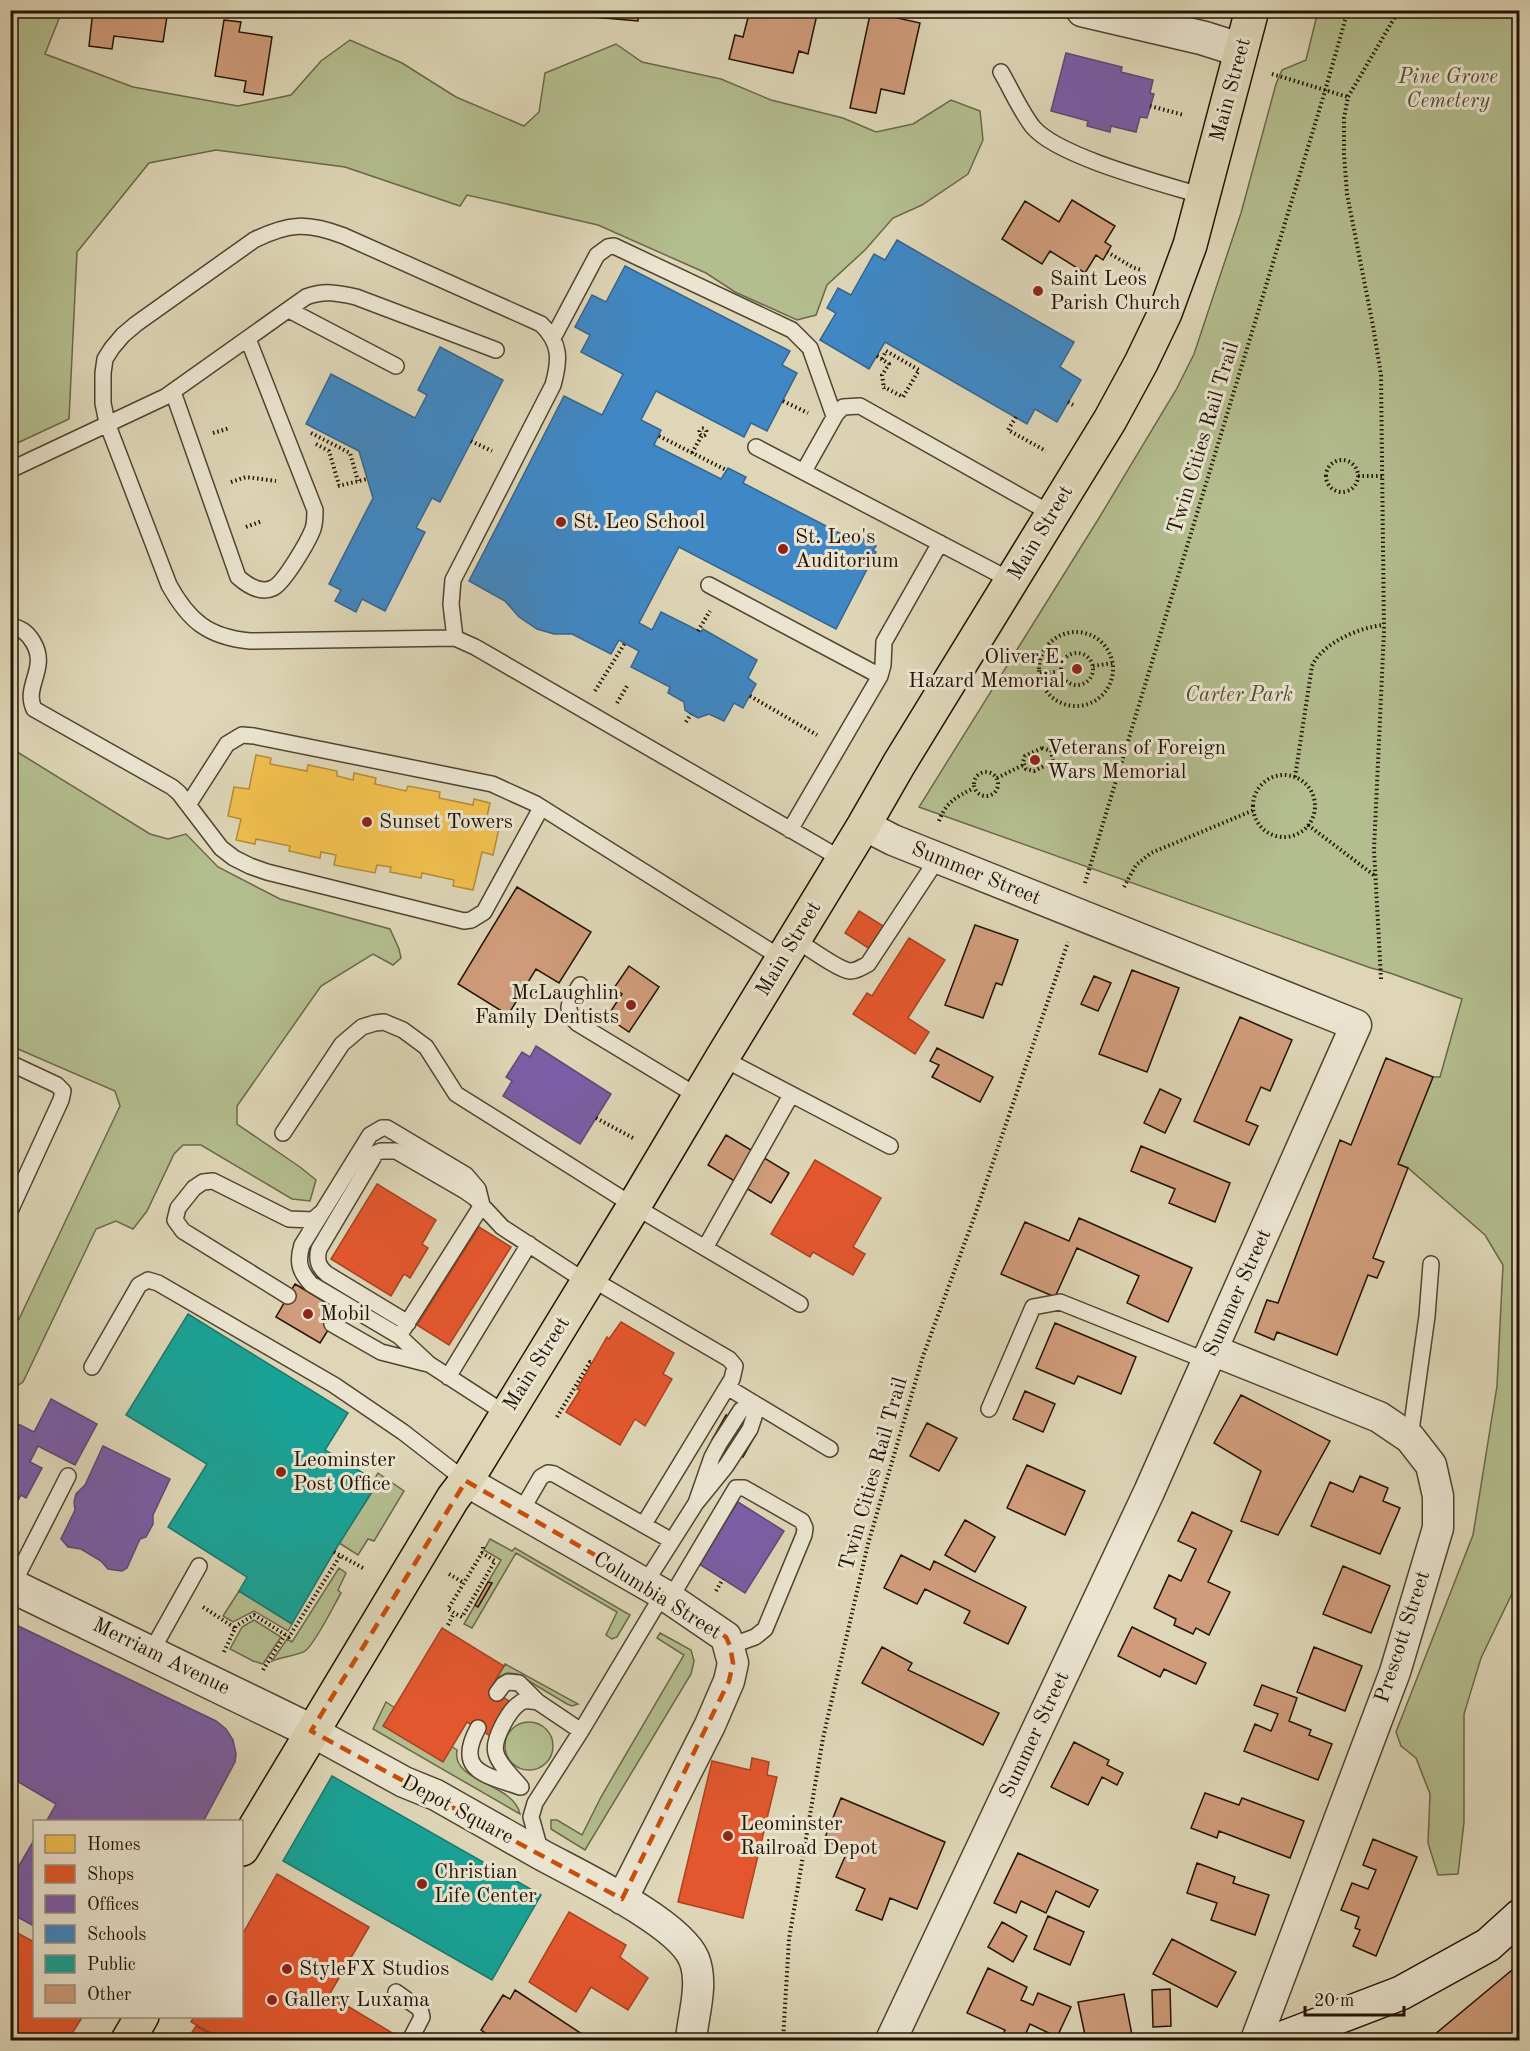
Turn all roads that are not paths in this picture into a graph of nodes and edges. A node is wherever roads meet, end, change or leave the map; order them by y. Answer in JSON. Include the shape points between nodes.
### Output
{"nodes":[{"id":1,"x":1083,"y":10,"type":"edge"},
{"id":2,"x":1252,"y":10,"type":"edge"},
{"id":3,"x":1241,"y":50,"type":"junction"},
{"id":4,"x":1000,"y":72,"type":"dead end"},
{"id":5,"x":1203,"y":196,"type":"junction"},
{"id":6,"x":289,"y":309,"type":"junction"},
{"id":7,"x":553,"y":338,"type":"junction"},
{"id":8,"x":248,"y":339,"type":"junction"},
{"id":9,"x":496,"y":350,"type":"dead end"},
{"id":10,"x":396,"y":366,"type":"dead end"},
{"id":11,"x":173,"y":392,"type":"junction"},
{"id":12,"x":834,"y":416,"type":"junction"},
{"id":13,"x":107,"y":423,"type":"junction"},
{"id":14,"x":756,"y":447,"type":"dead end"},
{"id":15,"x":10,"y":470,"type":"edge"},
{"id":16,"x":804,"y":471,"type":"junction"},
{"id":17,"x":1052,"y":514,"type":"junction"},
{"id":18,"x":940,"y":543,"type":"junction"},
{"id":19,"x":1011,"y":581,"type":"junction"},
{"id":20,"x":709,"y":585,"type":"dead end"},
{"id":21,"x":10,"y":626,"type":"edge"},
{"id":22,"x":455,"y":638,"type":"junction"},
{"id":23,"x":880,"y":676,"type":"junction"},
{"id":24,"x":188,"y":805,"type":"junction"},
{"id":25,"x":541,"y":808,"type":"junction"},
{"id":26,"x":864,"y":825,"type":"junction"},
{"id":27,"x":790,"y":830,"type":"junction"},
{"id":28,"x":938,"y":858,"type":"junction"},
{"id":29,"x":843,"y":860,"type":"junction"},
{"id":30,"x":789,"y":949,"type":"junction"},
{"id":31,"x":580,"y":986,"type":"dead end"},
{"id":32,"x":722,"y":1059,"type":"junction"},
{"id":33,"x":10,"y":1063,"type":"edge"},
{"id":34,"x":791,"y":1095,"type":"junction"},
{"id":35,"x":699,"y":1097,"type":"junction"},
{"id":36,"x":283,"y":1133,"type":"dead end"},
{"id":37,"x":890,"y":1146,"type":"dead end"},
{"id":38,"x":482,"y":1205,"type":"junction"},
{"id":39,"x":634,"y":1206,"type":"junction"},
{"id":40,"x":10,"y":1211,"type":"edge"},
{"id":41,"x":323,"y":1211,"type":"junction"},
{"id":42,"x":530,"y":1244,"type":"junction"},
{"id":43,"x":705,"y":1248,"type":"junction"},
{"id":44,"x":1431,"y":1264,"type":"dead end"},
{"id":45,"x":589,"y":1280,"type":"junction"},
{"id":46,"x":288,"y":1296,"type":"dead end"},
{"id":47,"x":800,"y":1304,"type":"dead end"},
{"id":48,"x":332,"y":1324,"type":"dead end"},
{"id":49,"x":410,"y":1324,"type":"junction"},
{"id":50,"x":1210,"y":1355,"type":"junction"},
{"id":51,"x":429,"y":1364,"type":"junction"},
{"id":52,"x":92,"y":1367,"type":"dead end"},
{"id":53,"x":448,"y":1377,"type":"junction"},
{"id":54,"x":727,"y":1387,"type":"junction"},
{"id":55,"x":754,"y":1403,"type":"junction"},
{"id":56,"x":989,"y":1409,"type":"dead end"},
{"id":57,"x":506,"y":1414,"type":"junction"},
{"id":58,"x":1410,"y":1438,"type":"junction"},
{"id":59,"x":830,"y":1449,"type":"dead end"},
{"id":60,"x":68,"y":1476,"type":"dead end"},
{"id":61,"x":466,"y":1481,"type":"junction"},
{"id":62,"x":520,"y":1513,"type":"junction"},
{"id":63,"x":644,"y":1524,"type":"junction"},
{"id":64,"x":672,"y":1541,"type":"junction"},
{"id":65,"x":199,"y":1566,"type":"dead end"},
{"id":66,"x":11,"y":1585,"type":"edge"},
{"id":67,"x":659,"y":1593,"type":"junction"},
{"id":68,"x":730,"y":1646,"type":"junction"},
{"id":69,"x":151,"y":1652,"type":"junction"},
{"id":70,"x":497,"y":1693,"type":"dead end"},
{"id":71,"x":538,"y":1702,"type":"junction"},
{"id":72,"x":478,"y":1728,"type":"dead end"},
{"id":73,"x":311,"y":1731,"type":"junction"},
{"id":74,"x":581,"y":1731,"type":"junction"},
{"id":75,"x":521,"y":1787,"type":"junction"},
{"id":76,"x":539,"y":1797,"type":"junction"},
{"id":77,"x":243,"y":1847,"type":"edge"},
{"id":78,"x":541,"y":1855,"type":"junction"},
{"id":79,"x":622,"y":1899,"type":"junction"},
{"id":80,"x":1520,"y":1916,"type":"edge"},
{"id":81,"x":396,"y":1992,"type":"dead end"},
{"id":82,"x":141,"y":2018,"type":"edge"},
{"id":83,"x":1335,"y":2030,"type":"edge"},
{"id":84,"x":689,"y":2034,"type":"edge"},
{"id":85,"x":128,"y":2040,"type":"edge"},
{"id":86,"x":410,"y":2040,"type":"edge"},
{"id":87,"x":891,"y":2040,"type":"edge"},
{"id":88,"x":1256,"y":2040,"type":"edge"},
{"id":89,"x":1278,"y":2040,"type":"edge"}],
"edges":[{"from":1,"to":3,"type":"street"},
{"from":2,"to":3,"type":"main road","name":"Main Street"},
{"from":3,"to":5,"type":"main road","name":"Main Street"},
{"from":4,"to":5,"type":"lane","via":[[1034,127],[1054,143]]},
{"from":5,"to":17,"type":"main road","name":"Main Street","via":[[1166,313],[1110,420]]},
{"from":6,"to":8,"type":"lane"},
{"from":6,"to":9,"type":"lane","via":[[317,293],[339,293]]},
{"from":6,"to":10,"type":"lane"},
{"from":7,"to":12,"type":"lane","via":[[597,255],[614,246],[797,334],[810,348]]},
{"from":7,"to":13,"type":"lane","via":[[541,324],[344,236],[296,225],[254,240],[123,335],[105,359],[103,403]]},
{"from":7,"to":22,"type":"lane","via":[[558,355],[553,385],[453,580]]},
{"from":8,"to":11,"type":"lane"},
{"from":8,"to":11,"type":"lane","via":[[315,519],[311,535],[280,583],[272,588],[254,588],[238,577]]},
{"from":11,"to":13,"type":"lane"},
{"from":12,"to":16,"type":"lane"},
{"from":12,"to":17,"type":"lane","via":[[843,407],[860,406]]},
{"from":13,"to":15,"type":"lane"},
{"from":13,"to":22,"type":"lane","via":[[169,585],[181,607],[213,633],[250,641]]},
{"from":14,"to":16,"type":"lane"},
{"from":16,"to":18,"type":"lane"},
{"from":17,"to":19,"type":"main road","name":"Main Street"},
{"from":18,"to":19,"type":"lane"},
{"from":18,"to":23,"type":"lane","via":[[884,642]]},
{"from":19,"to":26,"type":"main road","name":"Main Street"},
{"from":20,"to":23,"type":"lane"},
{"from":21,"to":24,"type":"lane","via":[[27,634],[37,651],[38,666],[30,699],[34,709],[172,787]]},
{"from":22,"to":27,"type":"lane"},
{"from":23,"to":27,"type":"lane"},
{"from":24,"to":25,"type":"lane","via":[[227,744],[242,735],[492,784]]},
{"from":24,"to":25,"type":"lane","via":[[221,848],[250,866],[464,921],[484,912]]},
{"from":25,"to":30,"type":"lane"},
{"from":26,"to":28,"type":"street","name":"Summer Street"},
{"from":26,"to":29,"type":"main road","name":"Main Street"},
{"from":27,"to":29,"type":"lane"},
{"from":28,"to":30,"type":"lane","via":[[868,963],[859,969],[845,970]]},
{"from":28,"to":50,"type":"street","name":"Summer Street","via":[[1356,1025]]},
{"from":29,"to":30,"type":"main road","name":"Main Street"},
{"from":30,"to":32,"type":"main road","name":"Main Street"},
{"from":31,"to":35,"type":"lane","via":[[568,1009],[569,1016]]},
{"from":32,"to":34,"type":"lane"},
{"from":32,"to":35,"type":"main road","name":"Main Street"},
{"from":33,"to":40,"type":"lane","via":[[63,1091]]},
{"from":34,"to":37,"type":"lane"},
{"from":34,"to":43,"type":"lane"},
{"from":35,"to":39,"type":"main road","name":"Main Street"},
{"from":36,"to":39,"type":"lane","via":[[342,1044],[362,1027],[384,1022],[426,1047],[456,1094]]},
{"from":38,"to":41,"type":"lane","via":[[478,1189],[466,1175],[382,1128],[370,1135]]},
{"from":38,"to":42,"type":"lane","via":[[502,1227]]},
{"from":38,"to":49,"type":"lane","via":[[471,1231]]},
{"from":38,"to":49,"type":"lane","via":[[396,1151],[375,1154],[319,1249],[318,1263],[327,1274]]},
{"from":39,"to":43,"type":"lane"},
{"from":39,"to":45,"type":"main road","name":"Main Street"},
{"from":41,"to":46,"type":"lane","via":[[313,1221],[289,1219],[213,1181],[194,1188],[175,1214],[183,1231]]},
{"from":41,"to":49,"type":"lane","via":[[302,1245],[298,1265],[302,1275],[310,1284]]},
{"from":42,"to":45,"type":"lane"},
{"from":42,"to":53,"type":"lane","via":[[513,1258],[476,1316],[459,1345]]},
{"from":43,"to":47,"type":"lane"},
{"from":44,"to":58,"type":"lane"},
{"from":45,"to":54,"type":"lane","via":[[729,1359],[735,1370]]},
{"from":45,"to":57,"type":"main road","name":"Main Street"},
{"from":48,"to":51,"type":"lane","via":[[381,1352]]},
{"from":49,"to":51,"type":"lane"},
{"from":50,"to":56,"type":"lane","via":[[1060,1302],[1034,1307]]},
{"from":50,"to":58,"type":"street","name":"Prescott Street","via":[[1379,1417]]},
{"from":50,"to":87,"type":"street","name":"Summer Street"},
{"from":51,"to":53,"type":"lane"},
{"from":52,"to":61,"type":"lane","via":[[139,1285],[148,1280],[158,1282],[343,1391]]},
{"from":53,"to":57,"type":"lane"},
{"from":54,"to":55,"type":"lane"},
{"from":54,"to":63,"type":"lane"},
{"from":55,"to":59,"type":"lane"},
{"from":55,"to":64,"type":"lane","via":[[741,1410],[719,1444],[696,1503]]},
{"from":57,"to":61,"type":"main road","name":"Main Street"},
{"from":58,"to":88,"type":"street","name":"Prescott Street","via":[[1431,1465],[1438,1496],[1438,1528],[1395,1672]]},
{"from":60,"to":66,"type":"lane"},
{"from":61,"to":62,"type":"street","name":"Columbia Street"},
{"from":61,"to":73,"type":"main road","name":"Main Street"},
{"from":62,"to":63,"type":"lane","via":[[541,1477],[548,1473]]},
{"from":62,"to":67,"type":"street","name":"Columbia Street"},
{"from":63,"to":64,"type":"lane"},
{"from":64,"to":67,"type":"lane"},
{"from":65,"to":69,"type":"lane"},
{"from":66,"to":69,"type":"street","name":"Merriam Avenue"},
{"from":67,"to":68,"type":"street","name":"Columbia Street","via":[[726,1637]]},
{"from":67,"to":68,"type":"lane","via":[[736,1488],[744,1488],[802,1521],[804,1535],[765,1629]]},
{"from":67,"to":74,"type":"lane"},
{"from":68,"to":79,"type":"street","name":"Columbia Street","via":[[733,1663],[729,1681]]},
{"from":69,"to":73,"type":"street","name":"Merriam Avenue"},
{"from":70,"to":71,"type":"lane","via":[[508,1682],[519,1683]]},
{"from":71,"to":74,"type":"lane"},
{"from":71,"to":75,"type":"lane","via":[[519,1703],[496,1741],[499,1760]]},
{"from":72,"to":75,"type":"lane","via":[[469,1748],[472,1764],[488,1776]]},
{"from":73,"to":77,"type":"main road","name":"Main Street"},
{"from":73,"to":78,"type":"street","name":"Depot Square"},
{"from":74,"to":76,"type":"lane"},
{"from":75,"to":76,"type":"lane"},
{"from":76,"to":78,"type":"lane","via":[[531,1817]]},
{"from":78,"to":79,"type":"street","name":"Depot Square"},
{"from":79,"to":84,"type":"street","name":"Depot Square","via":[[684,1943],[693,1959],[699,1978]]},
{"from":80,"to":83,"type":"street","via":[[1488,1945]]},
{"from":81,"to":86,"type":"lane","via":[[420,2009],[422,2017]]},
{"from":82,"to":85,"type":"main road"},
{"from":83,"to":89,"type":"street"}]}
